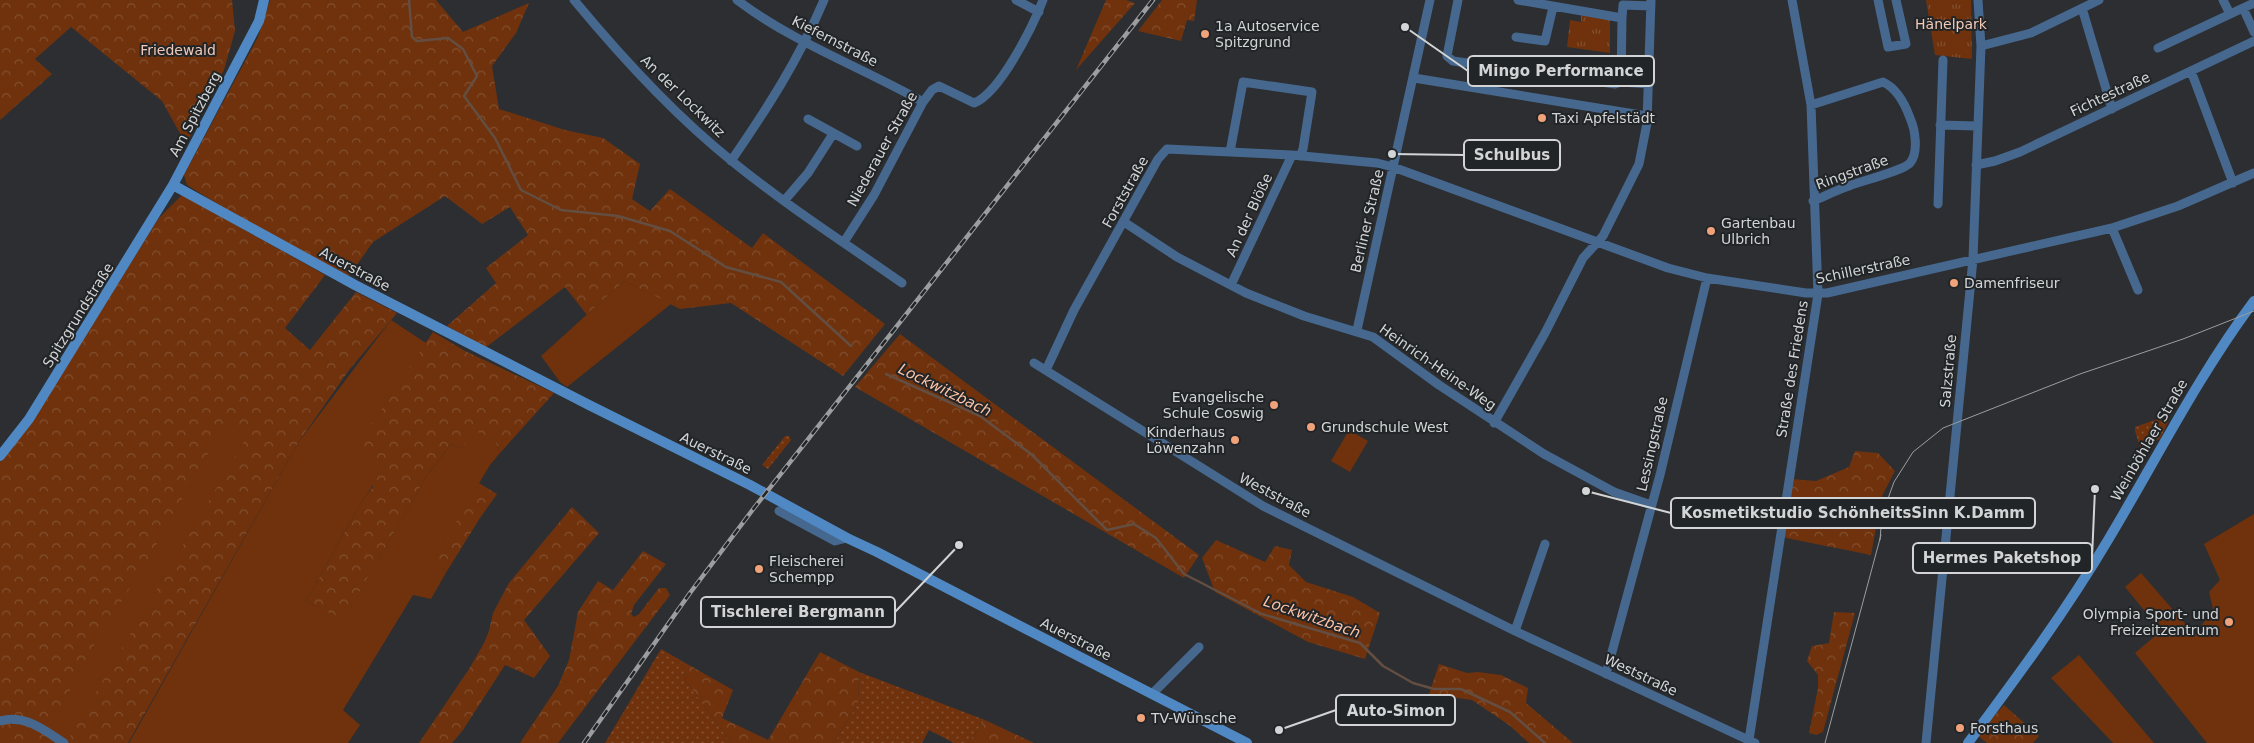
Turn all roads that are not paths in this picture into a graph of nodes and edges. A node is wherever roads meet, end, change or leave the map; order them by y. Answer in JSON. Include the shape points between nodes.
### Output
{"nodes":[{"id":1,"x":264,"y":0,"type":"edge"},
{"id":2,"x":574,"y":0,"type":"edge"},
{"id":3,"x":737,"y":0,"type":"edge"},
{"id":4,"x":824,"y":0,"type":"edge"},
{"id":5,"x":1016,"y":0,"type":"edge"},
{"id":6,"x":1043,"y":0,"type":"edge"},
{"id":7,"x":1430,"y":0,"type":"edge"},
{"id":8,"x":1458,"y":0,"type":"edge"},
{"id":9,"x":1518,"y":0,"type":"edge"},
{"id":10,"x":1792,"y":0,"type":"edge"},
{"id":11,"x":1878,"y":0,"type":"edge"},
{"id":12,"x":1896,"y":0,"type":"edge"},
{"id":13,"x":1978,"y":0,"type":"edge"},
{"id":14,"x":2099,"y":0,"type":"edge"},
{"id":15,"x":2223,"y":0,"type":"edge"},
{"id":16,"x":1651,"y":3,"type":"edge"},
{"id":17,"x":2254,"y":3,"type":"edge"},
{"id":18,"x":1553,"y":7,"type":"junction"},
{"id":19,"x":2082,"y":8,"type":"junction"},
{"id":20,"x":2243,"y":8,"type":"junction"},
{"id":21,"x":1039,"y":12,"type":"junction"},
{"id":22,"x":2230,"y":14,"type":"junction"},
{"id":23,"x":1622,"y":18,"type":"junction"},
{"id":24,"x":2254,"y":32,"type":"edge"},
{"id":25,"x":1516,"y":37,"type":"dead end"},
{"id":26,"x":2254,"y":41,"type":"edge"},
{"id":27,"x":805,"y":43,"type":"junction"},
{"id":28,"x":1981,"y":46,"type":"junction"},
{"id":29,"x":2158,"y":48,"type":"dead end"},
{"id":30,"x":1943,"y":60,"type":"dead end"},
{"id":31,"x":2190,"y":71,"type":"junction"},
{"id":32,"x":1414,"y":78,"type":"junction"},
{"id":33,"x":1621,"y":82,"type":"junction"},
{"id":34,"x":1649,"y":84,"type":"junction"},
{"id":35,"x":923,"y":102,"type":"junction"},
{"id":36,"x":1811,"y":106,"type":"junction"},
{"id":37,"x":2112,"y":109,"type":"junction"},
{"id":38,"x":1647,"y":116,"type":"junction"},
{"id":39,"x":808,"y":119,"type":"dead end"},
{"id":40,"x":1940,"y":125,"type":"junction"},
{"id":41,"x":1977,"y":126,"type":"junction"},
{"id":42,"x":833,"y":134,"type":"junction"},
{"id":43,"x":857,"y":146,"type":"dead end"},
{"id":44,"x":1230,"y":152,"type":"junction"},
{"id":45,"x":1296,"y":156,"type":"junction"},
{"id":46,"x":731,"y":161,"type":"junction"},
{"id":47,"x":1976,"y":165,"type":"junction"},
{"id":48,"x":1393,"y":167,"type":"junction"},
{"id":49,"x":2254,"y":173,"type":"edge"},
{"id":50,"x":2233,"y":183,"type":"junction"},
{"id":51,"x":173,"y":185,"type":"junction"},
{"id":52,"x":784,"y":201,"type":"junction"},
{"id":53,"x":1813,"y":201,"type":"junction"},
{"id":54,"x":1938,"y":204,"type":"dead end"},
{"id":55,"x":1124,"y":222,"type":"junction"},
{"id":56,"x":2112,"y":228,"type":"junction"},
{"id":57,"x":844,"y":242,"type":"junction"},
{"id":58,"x":1597,"y":243,"type":"junction"},
{"id":59,"x":1973,"y":259,"type":"junction"},
{"id":60,"x":1707,"y":278,"type":"junction"},
{"id":61,"x":902,"y":283,"type":"dead end"},
{"id":62,"x":1231,"y":286,"type":"junction"},
{"id":63,"x":2138,"y":290,"type":"dead end"},
{"id":64,"x":1818,"y":294,"type":"junction"},
{"id":65,"x":2254,"y":301,"type":"edge"},
{"id":66,"x":1357,"y":330,"type":"junction"},
{"id":67,"x":1034,"y":363,"type":"dead end"},
{"id":68,"x":1046,"y":370,"type":"junction"},
{"id":69,"x":1494,"y":423,"type":"junction"},
{"id":70,"x":0,"y":456,"type":"edge"},
{"id":71,"x":1651,"y":505,"type":"junction"},
{"id":72,"x":779,"y":511,"type":"dead end"},
{"id":73,"x":847,"y":538,"type":"junction"},
{"id":74,"x":1545,"y":544,"type":"dead end"},
{"id":75,"x":1515,"y":631,"type":"junction"},
{"id":76,"x":1199,"y":647,"type":"dead end"},
{"id":77,"x":1606,"y":674,"type":"junction"},
{"id":78,"x":1152,"y":694,"type":"junction"},
{"id":79,"x":0,"y":721,"type":"edge"},
{"id":80,"x":1752,"y":742,"type":"edge"},
{"id":81,"x":64,"y":743,"type":"edge"},
{"id":82,"x":1247,"y":743,"type":"edge"},
{"id":83,"x":1926,"y":743,"type":"edge"},
{"id":84,"x":1968,"y":743,"type":"edge"}],
"edges":[{"from":1,"to":51,"type":"street","name":"Am Spitzberg","via":[[259,21]]},
{"from":2,"to":46,"type":"street","name":"An der Lockwitz","via":[[635,70]]},
{"from":3,"to":27,"type":"street","name":"Kiefernstraße","via":[[765,21]]},
{"from":4,"to":27,"type":"street"},
{"from":5,"to":21,"type":"street"},
{"from":6,"to":21,"type":"street","name":"Niederauer Straße"},
{"from":7,"to":32,"type":"street","name":"Berliner Straße"},
{"from":8,"to":33,"type":"street","via":[[1447,56],[1453,61],[1615,84]]},
{"from":9,"to":18,"type":"street"},
{"from":10,"to":36,"type":"street","name":"Straße des Friedens"},
{"from":11,"to":12,"type":"street","via":[[1888,47],[1906,44]]},
{"from":13,"to":28,"type":"street","name":"Salzstraße"},
{"from":14,"to":19,"type":"street"},
{"from":15,"to":22,"type":"street"},
{"from":16,"to":23,"type":"street","via":[[1623,5]]},
{"from":16,"to":34,"type":"street"},
{"from":17,"to":20,"type":"street"},
{"from":18,"to":23,"type":"street"},
{"from":18,"to":25,"type":"street","via":[[1545,41]]},
{"from":19,"to":28,"type":"street","via":[[2031,33]]},
{"from":19,"to":37,"type":"street"},
{"from":20,"to":22,"type":"street"},
{"from":20,"to":24,"type":"street"},
{"from":21,"to":35,"type":"street","name":"Niederauer Straße","via":[[1009,66],[983,99],[974,103],[939,86]]},
{"from":22,"to":29,"type":"street"},
{"from":23,"to":33,"type":"street"},
{"from":26,"to":31,"type":"street","name":"Fichtestraße"},
{"from":27,"to":35,"type":"street","name":"Kiefernstraße"},
{"from":27,"to":46,"type":"street","via":[[770,104]]},
{"from":28,"to":41,"type":"street","name":"Salzstraße"},
{"from":30,"to":40,"type":"street"},
{"from":31,"to":37,"type":"street","name":"Fichtestraße"},
{"from":31,"to":50,"type":"street"},
{"from":32,"to":38,"type":"street"},
{"from":32,"to":48,"type":"street","name":"Berliner Straße"},
{"from":33,"to":34,"type":"street"},
{"from":34,"to":38,"type":"street"},
{"from":35,"to":57,"type":"street","name":"Niederauer Straße","via":[[874,195]]},
{"from":36,"to":53,"type":"street","name":"Straße des Friedens"},
{"from":36,"to":53,"type":"street","name":"Ringstraße","via":[[1883,82],[1892,88],[1907,110],[1915,146],[1913,157],[1904,167]]},
{"from":37,"to":47,"type":"street","name":"Fichtestraße","via":[[2020,152]]},
{"from":38,"to":58,"type":"street","via":[[1639,164]]},
{"from":39,"to":42,"type":"street"},
{"from":40,"to":41,"type":"street"},
{"from":40,"to":54,"type":"street"},
{"from":41,"to":47,"type":"street","name":"Salzstraße"},
{"from":42,"to":43,"type":"street"},
{"from":42,"to":52,"type":"street","via":[[808,173]]},
{"from":44,"to":45,"type":"street","name":"Forststraße"},
{"from":44,"to":45,"type":"street","name":"An der Blöße","via":[[1244,82],[1312,92],[1303,149]]},
{"from":44,"to":55,"type":"street","name":"Forststraße","via":[[1167,149],[1158,159]]},
{"from":45,"to":48,"type":"street","name":"Forststraße"},
{"from":45,"to":62,"type":"street","name":"An der Blöße"},
{"from":46,"to":52,"type":"street","name":"An der Lockwitz"},
{"from":47,"to":59,"type":"street","name":"Salzstraße"},
{"from":48,"to":58,"type":"street","name":"Schillerstraße"},
{"from":48,"to":66,"type":"street","name":"Berliner Straße"},
{"from":49,"to":50,"type":"street","name":"Schillerstraße"},
{"from":50,"to":56,"type":"street","name":"Schillerstraße"},
{"from":51,"to":70,"type":"street","name":"Spitzgrundstraße","via":[[29,420]]},
{"from":51,"to":73,"type":"street","name":"Auerstraße","via":[[355,285],[750,485]]},
{"from":52,"to":57,"type":"street","name":"An der Lockwitz"},
{"from":53,"to":64,"type":"street","name":"Straße des Friedens"},
{"from":55,"to":62,"type":"street","name":"Heinrich-Heine-Weg","via":[[1177,257]]},
{"from":55,"to":68,"type":"street","name":"Forststraße","via":[[1074,310]]},
{"from":56,"to":59,"type":"street","name":"Schillerstraße"},
{"from":56,"to":63,"type":"street"},
{"from":57,"to":61,"type":"street","name":"An der Lockwitz"},
{"from":58,"to":60,"type":"street","name":"Schillerstraße"},
{"from":58,"to":69,"type":"street","via":[[1583,258]]},
{"from":59,"to":64,"type":"street","name":"Schillerstraße"},
{"from":59,"to":83,"type":"street","name":"Salzstraße"},
{"from":60,"to":64,"type":"street","name":"Schillerstraße"},
{"from":60,"to":71,"type":"street","name":"Lessingstraße"},
{"from":62,"to":66,"type":"street","name":"Heinrich-Heine-Weg","via":[[1304,316]]},
{"from":64,"to":80,"type":"street","name":"Straße des Friedens"},
{"from":65,"to":84,"type":"street","name":"Weinböhlaer Straße","via":[[2210,364],[2067,606]]},
{"from":66,"to":69,"type":"street","name":"Heinrich-Heine-Weg","via":[[1373,337]]},
{"from":67,"to":68,"type":"street","name":"Weststraße"},
{"from":68,"to":75,"type":"street","name":"Weststraße","via":[[1263,506]]},
{"from":69,"to":71,"type":"street","name":"Heinrich-Heine-Weg","via":[[1594,482],[1622,496]]},
{"from":71,"to":77,"type":"street","name":"Lessingstraße"},
{"from":72,"to":73,"type":"street","via":[[835,541]]},
{"from":73,"to":78,"type":"street","name":"Auerstraße"},
{"from":74,"to":75,"type":"street"},
{"from":75,"to":77,"type":"street","name":"Weststraße"},
{"from":76,"to":78,"type":"street"},
{"from":77,"to":80,"type":"street","name":"Weststraße"},
{"from":78,"to":82,"type":"street","name":"Auerstraße"},
{"from":79,"to":81,"type":"street","via":[[11,718],[29,721]]}]}
